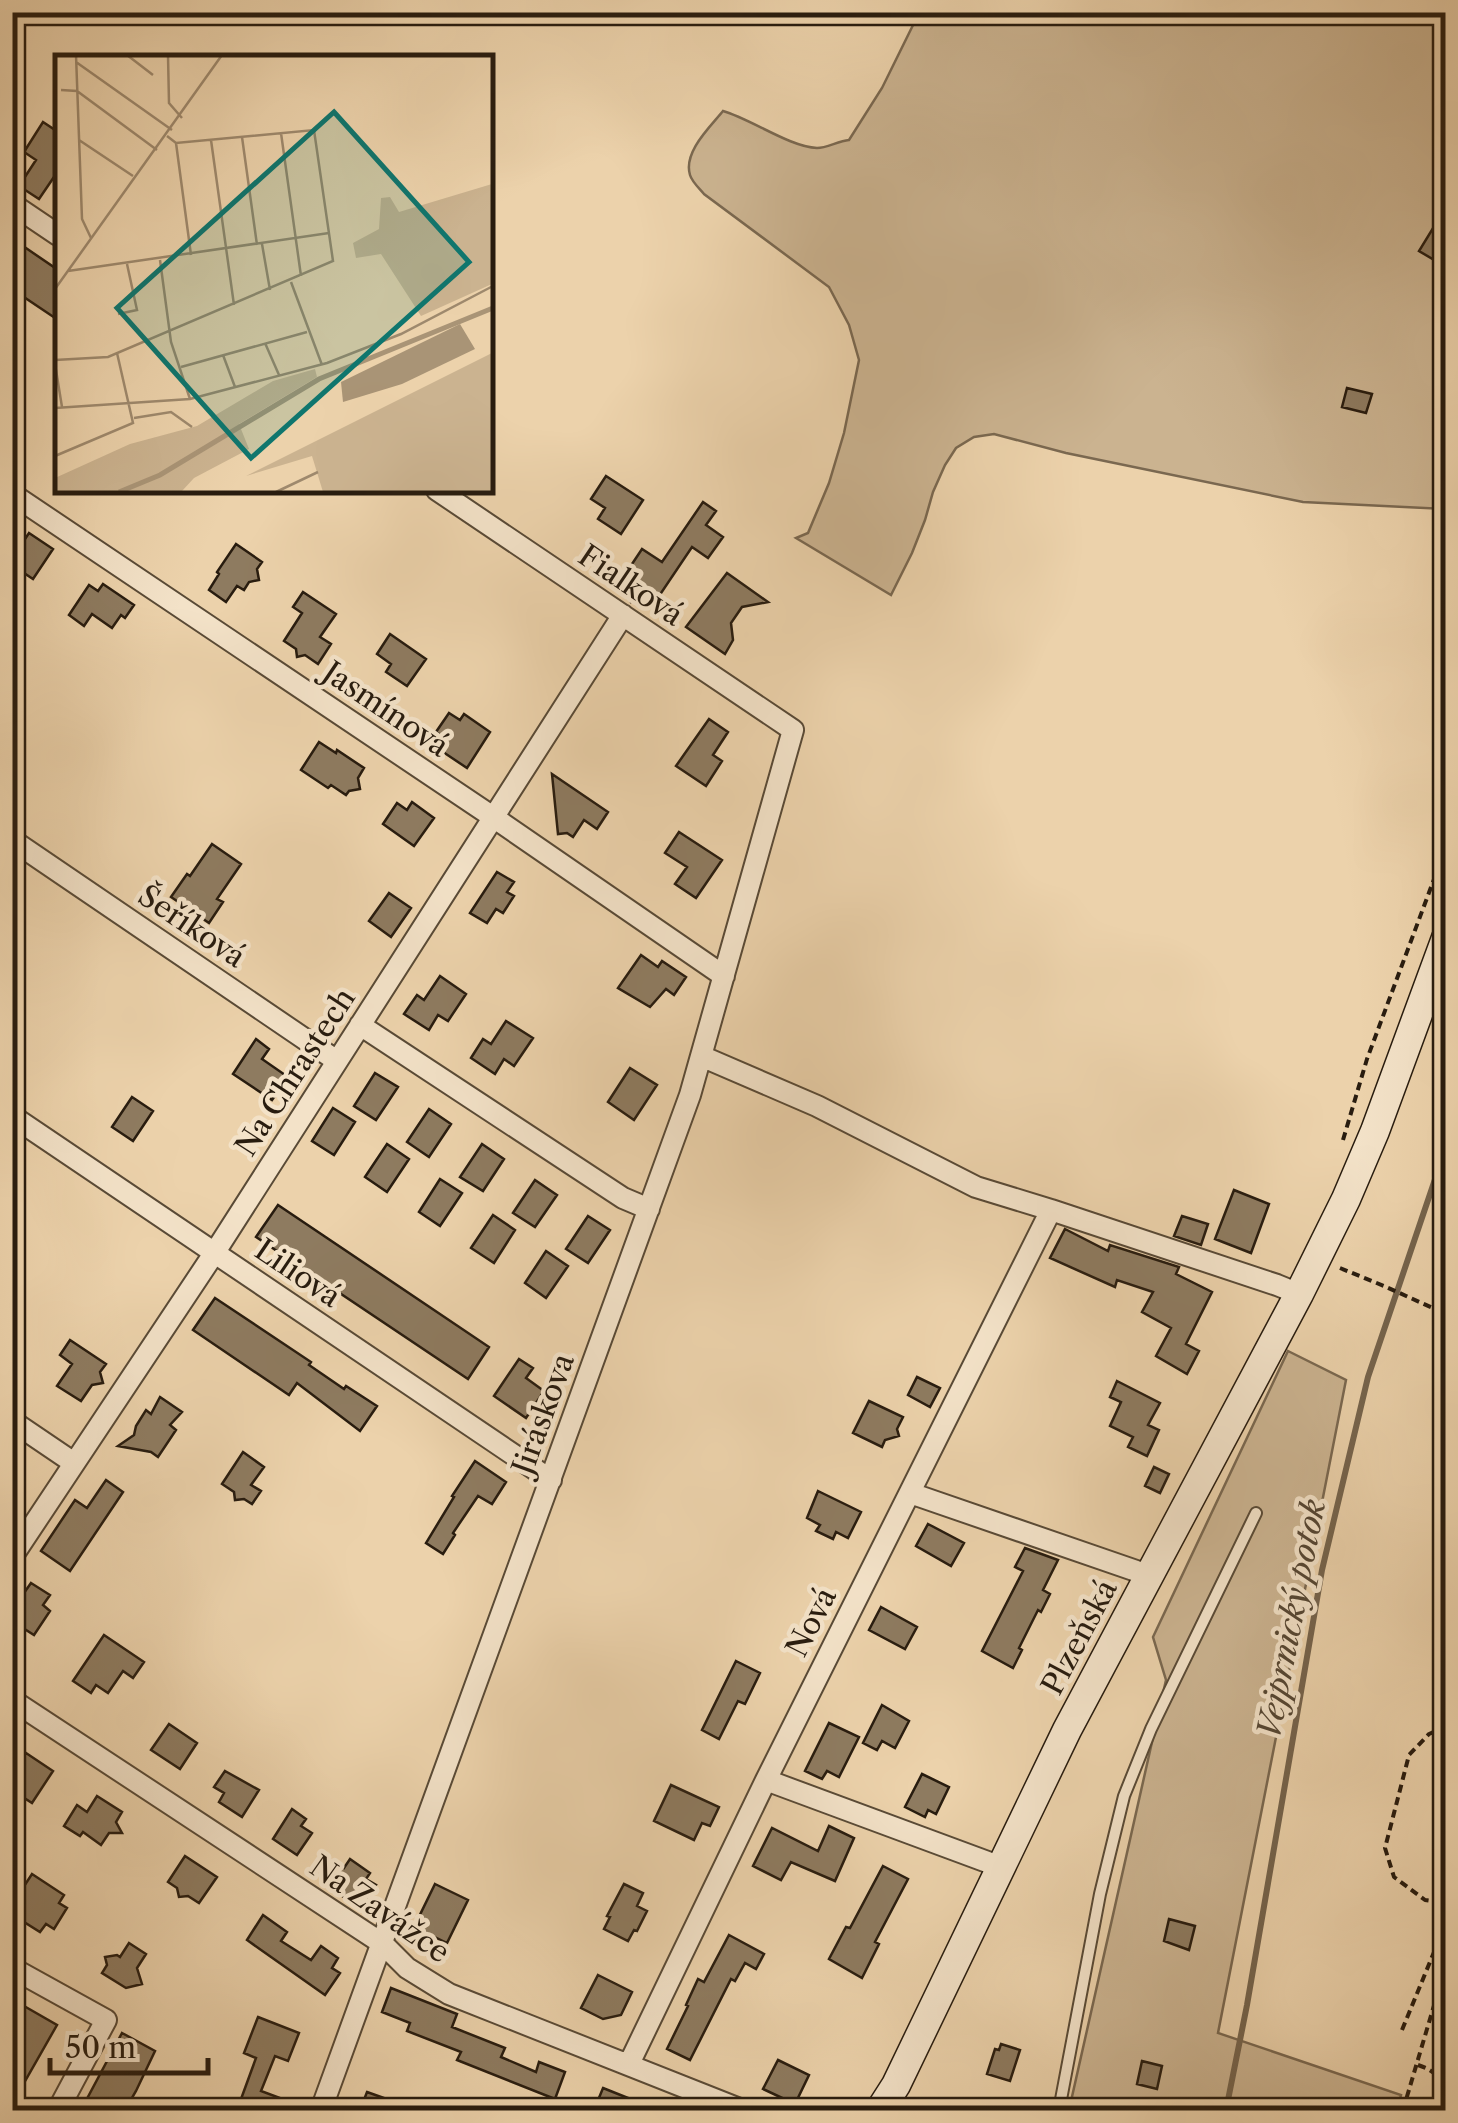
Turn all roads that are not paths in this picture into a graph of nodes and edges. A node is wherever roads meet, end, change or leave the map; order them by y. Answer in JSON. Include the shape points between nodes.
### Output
{"nodes":[{"id":1,"x":12,"y":204,"type":"edge"},
{"id":2,"x":55,"y":233,"type":"edge"},
{"id":3,"x":439,"y":492,"type":"edge"},
{"id":4,"x":12,"y":494,"type":"edge"},
{"id":5,"x":623,"y":615,"type":"junction"},
{"id":6,"x":793,"y":730,"type":"joint"},
{"id":7,"x":493,"y":817,"type":"junction"},
{"id":8,"x":12,"y":840,"type":"edge"},
{"id":9,"x":1446,"y":938,"type":"edge"},
{"id":10,"x":724,"y":976,"type":"junction"},
{"id":11,"x":360,"y":1025,"type":"junction"},
{"id":12,"x":701,"y":1056,"type":"junction"},
{"id":13,"x":337,"y":1061,"type":"junction"},
{"id":14,"x":12,"y":1116,"type":"edge"},
{"id":15,"x":648,"y":1209,"type":"junction"},
{"id":16,"x":1051,"y":1210,"type":"junction"},
{"id":17,"x":214,"y":1252,"type":"junction"},
{"id":18,"x":1298,"y":1294,"type":"junction"},
{"id":19,"x":12,"y":1422,"type":"edge"},
{"id":20,"x":74,"y":1463,"type":"junction"},
{"id":21,"x":551,"y":1480,"type":"junction"},
{"id":22,"x":910,"y":1493,"type":"junction"},
{"id":23,"x":1256,"y":1513,"type":"dead end"},
{"id":24,"x":12,"y":1557,"type":"edge"},
{"id":25,"x":1148,"y":1576,"type":"junction"},
{"id":26,"x":12,"y":1700,"type":"edge"},
{"id":27,"x":766,"y":1780,"type":"junction"},
{"id":28,"x":1001,"y":1867,"type":"junction"},
{"id":29,"x":383,"y":1944,"type":"junction"},
{"id":30,"x":14,"y":1972,"type":"edge"},
{"id":31,"x":629,"y":2064,"type":"junction"},
{"id":32,"x":58,"y":2110,"type":"edge"},
{"id":33,"x":321,"y":2110,"type":"edge"},
{"id":34,"x":742,"y":2110,"type":"edge"},
{"id":35,"x":880,"y":2110,"type":"edge"},
{"id":36,"x":1059,"y":2110,"type":"edge"}],
"edges":[{"from":1,"to":2,"type":"street"},
{"from":3,"to":5,"type":"street","name":"Fialková"},
{"from":4,"to":7,"type":"street","name":"Jasmínová"},
{"from":5,"to":6,"type":"street","name":"Fialková"},
{"from":5,"to":7,"type":"street","name":"Na Chrastech"},
{"from":6,"to":10,"type":"street","name":"Jiráskova"},
{"from":7,"to":10,"type":"street","name":"Jasmínová"},
{"from":7,"to":11,"type":"street","name":"Na Chrastech"},
{"from":8,"to":13,"type":"street","name":"Šeříková"},
{"from":9,"to":18,"type":"main road","name":"Plzeňská","via":[[1375,1131]]},
{"from":10,"to":12,"type":"street","name":"Jiráskova"},
{"from":11,"to":13,"type":"street","name":"Na Chrastech"},
{"from":11,"to":15,"type":"street"},
{"from":12,"to":15,"type":"street","name":"Jiráskova"},
{"from":12,"to":16,"type":"street","via":[[817,1106],[976,1188]]},
{"from":13,"to":17,"type":"street","name":"Na Chrastech"},
{"from":14,"to":17,"type":"street","name":"Liliová"},
{"from":15,"to":21,"type":"street","name":"Jiráskova"},
{"from":16,"to":18,"type":"street"},
{"from":16,"to":22,"type":"street","name":"Nová"},
{"from":17,"to":20,"type":"street","name":"Na Chrastech"},
{"from":17,"to":21,"type":"street","name":"Liliová"},
{"from":18,"to":25,"type":"main road","name":"Plzeňská"},
{"from":19,"to":20,"type":"street"},
{"from":20,"to":24,"type":"street","name":"Na Chrastech"},
{"from":21,"to":29,"type":"street","name":"Jiráskova"},
{"from":22,"to":25,"type":"street"},
{"from":22,"to":27,"type":"street","name":"Nová"},
{"from":23,"to":36,"type":"lane","via":[[1124,1796]]},
{"from":25,"to":28,"type":"main road","name":"Plzeňská"},
{"from":26,"to":29,"type":"street","name":"Na Zavážce"},
{"from":27,"to":28,"type":"street"},
{"from":27,"to":31,"type":"street","name":"Nová"},
{"from":28,"to":35,"type":"main road","name":"Plzeňská"},
{"from":29,"to":31,"type":"street","name":"Na Zavážce","via":[[449,1994]]},
{"from":29,"to":33,"type":"street","name":"Jiráskova"},
{"from":30,"to":32,"type":"street","via":[[106,2020]]},
{"from":31,"to":34,"type":"street","name":"Na Zavážce"}]}
